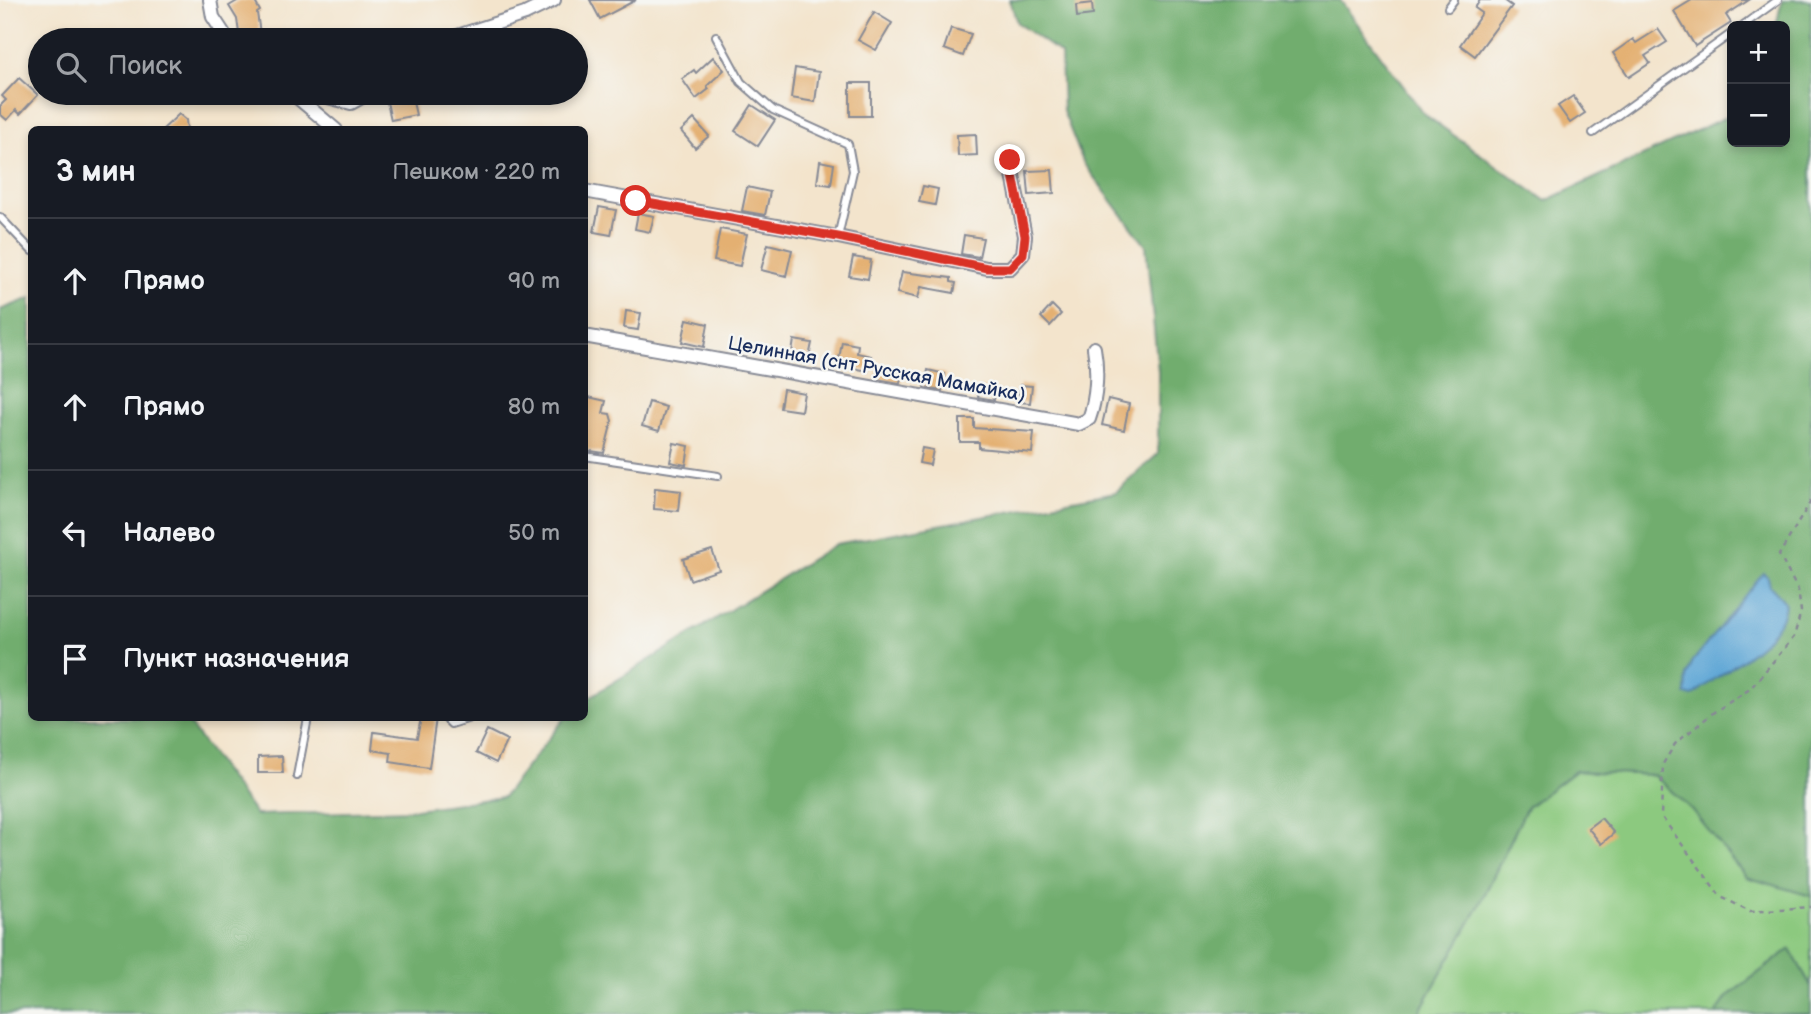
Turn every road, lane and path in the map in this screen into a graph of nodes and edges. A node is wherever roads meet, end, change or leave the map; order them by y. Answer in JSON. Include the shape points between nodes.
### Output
{"nodes":[{"id":1,"x":210,"y":0,"type":"edge"},
{"id":2,"x":554,"y":0,"type":"edge"},
{"id":3,"x":1454,"y":0,"type":"edge"},
{"id":4,"x":1778,"y":0,"type":"edge"},
{"id":5,"x":1448,"y":8,"type":"dead end"},
{"id":6,"x":1749,"y":21,"type":"edge"},
{"id":7,"x":220,"y":28,"type":"edge"},
{"id":8,"x":481,"y":28,"type":"edge"},
{"id":9,"x":716,"y":36,"type":"dead end"},
{"id":10,"x":1727,"y":37,"type":"edge"},
{"id":11,"x":306,"y":105,"type":"edge"},
{"id":12,"x":331,"y":126,"type":"edge"},
{"id":13,"x":1593,"y":134,"type":"dead end"},
{"id":14,"x":1010,"y":160,"type":"dead end"},
{"id":15,"x":588,"y":192,"type":"edge"},
{"id":16,"x":0,"y":217,"type":"edge"},
{"id":17,"x":838,"y":237,"type":"junction"},
{"id":18,"x":28,"y":247,"type":"edge"},
{"id":19,"x":588,"y":337,"type":"edge"},
{"id":20,"x":1094,"y":348,"type":"dead end"},
{"id":21,"x":588,"y":457,"type":"edge"},
{"id":22,"x":718,"y":476,"type":"dead end"},
{"id":23,"x":1811,"y":501,"type":"edge"},
{"id":24,"x":307,"y":721,"type":"edge"},
{"id":25,"x":297,"y":776,"type":"dead end"},
{"id":26,"x":1811,"y":907,"type":"edge"}],
"edges":[{"from":1,"to":7,"type":"street"},
{"from":2,"to":8,"type":"street"},
{"from":3,"to":5,"type":"lane"},
{"from":4,"to":6,"type":"lane"},
{"from":9,"to":17,"type":"lane","via":[[741,82],[774,110],[848,144],[853,172]]},
{"from":10,"to":13,"type":"lane"},
{"from":11,"to":12,"type":"street"},
{"from":14,"to":17,"type":"street","via":[[1025,236],[1023,254],[1010,268],[987,268]]},
{"from":15,"to":17,"type":"street"},
{"from":16,"to":18,"type":"lane"},
{"from":19,"to":20,"type":"street","name":"Целинная (снт Русская Мамайка)","via":[[1079,424],[1089,419],[1094,405]]},
{"from":21,"to":22,"type":"lane"},
{"from":23,"to":26,"type":"path","via":[[1779,555],[1798,590],[1801,611],[1794,637],[1751,689],[1675,744],[1663,764],[1660,784],[1661,816],[1721,897],[1750,911]]},
{"from":24,"to":25,"type":"lane"}]}
